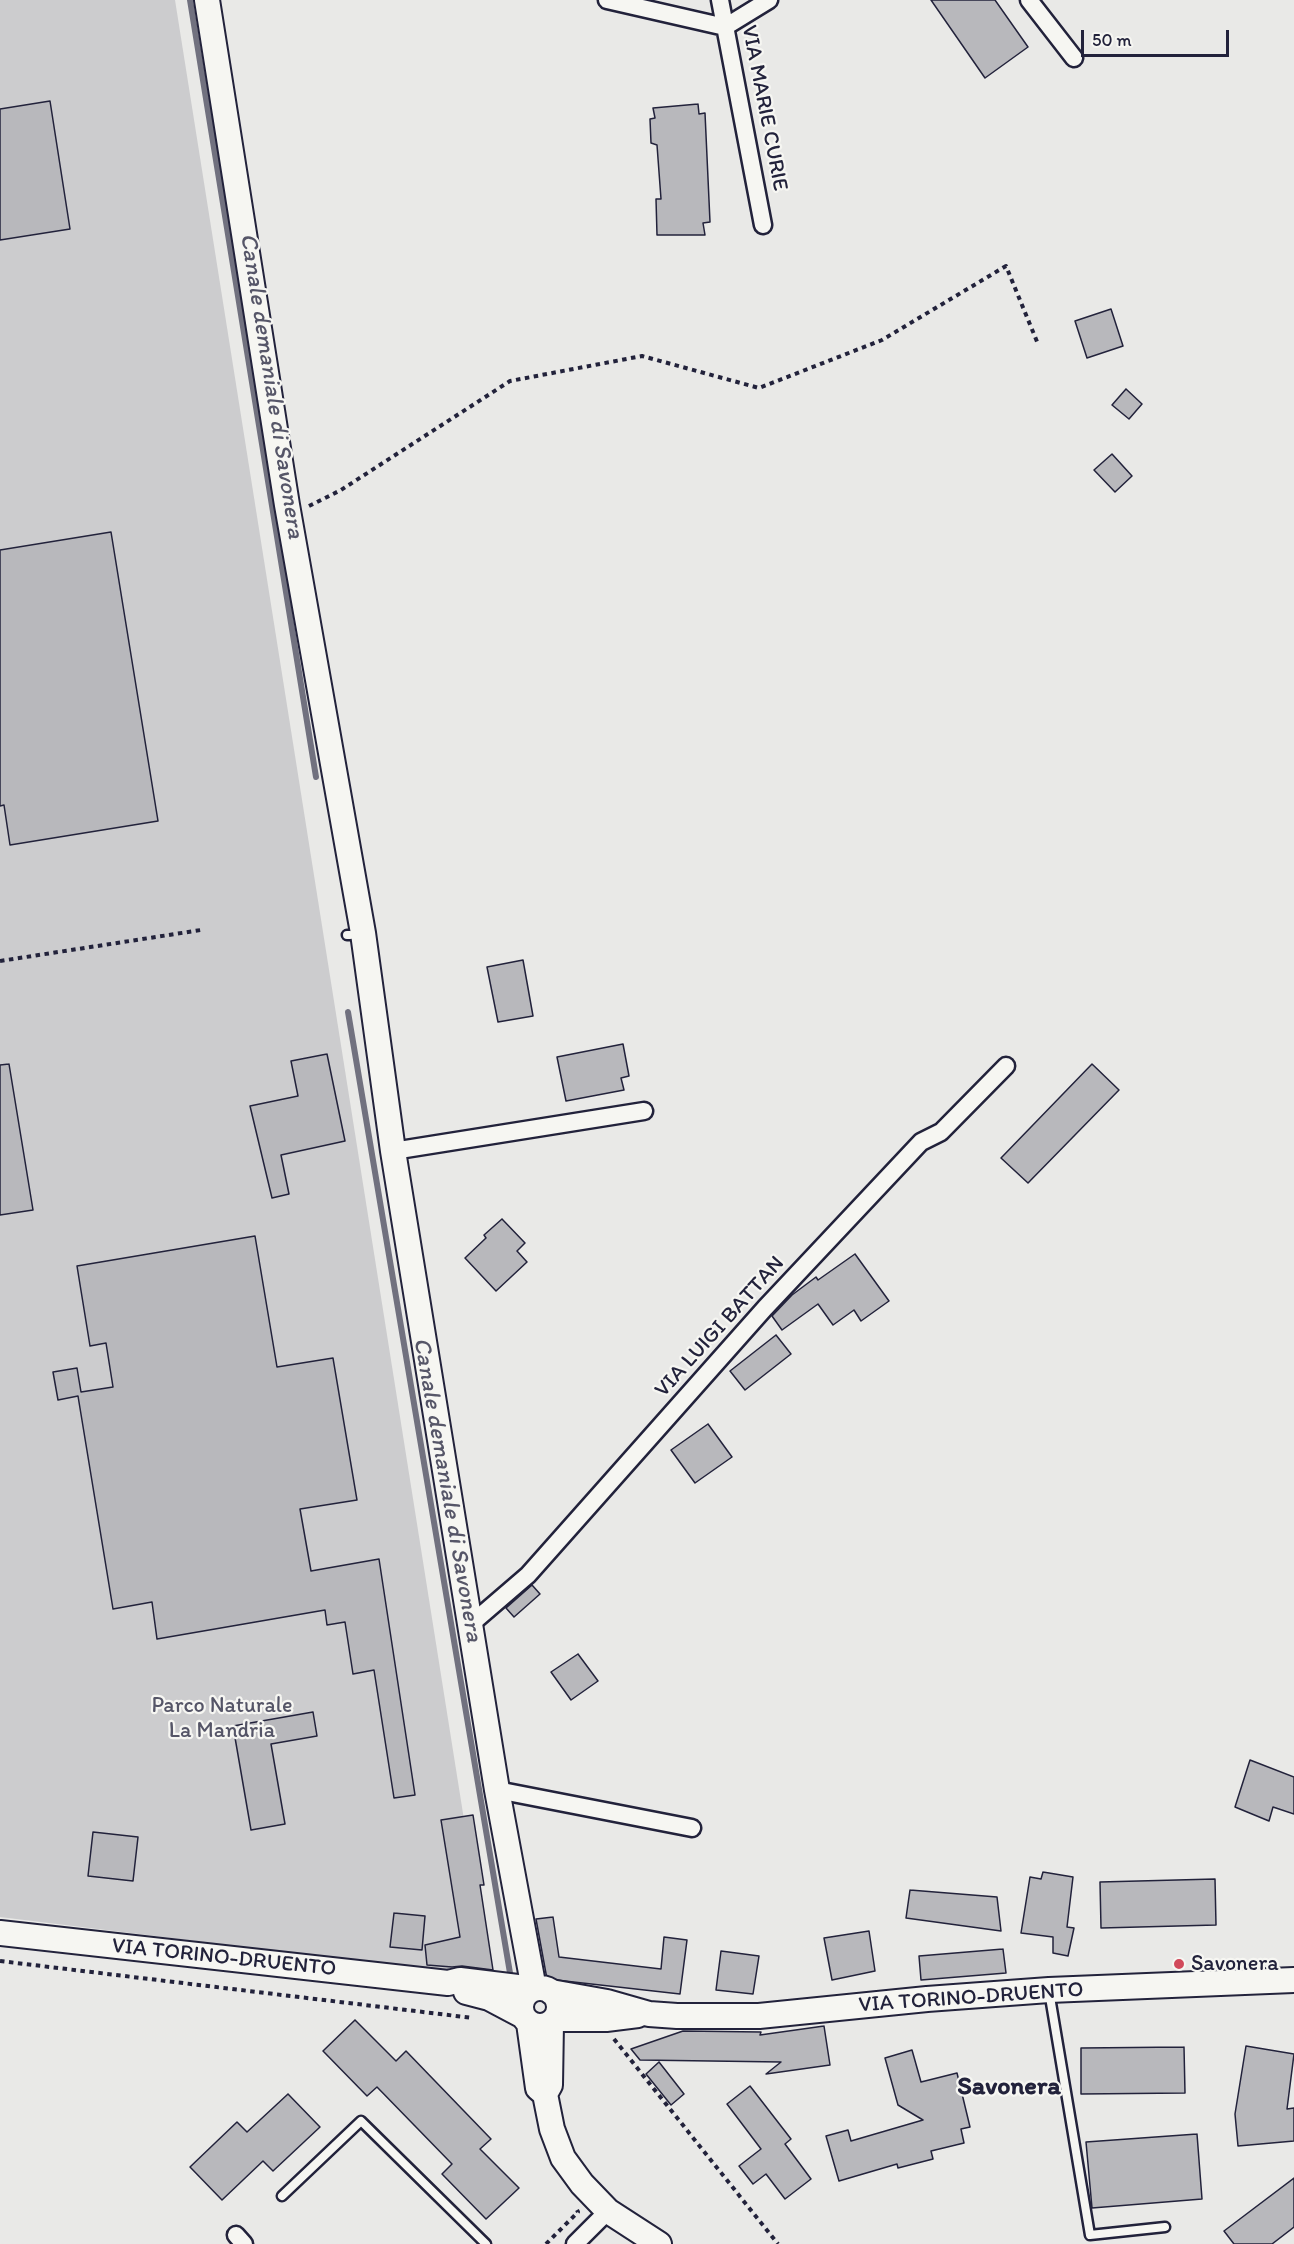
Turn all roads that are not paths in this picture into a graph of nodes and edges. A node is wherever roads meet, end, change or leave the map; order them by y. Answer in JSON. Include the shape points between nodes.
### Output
{"nodes":[{"id":1,"x":207,"y":0,"type":"edge"},
{"id":2,"x":607,"y":0,"type":"edge"},
{"id":3,"x":720,"y":0,"type":"edge"},
{"id":4,"x":770,"y":0,"type":"edge"},
{"id":5,"x":1029,"y":0,"type":"edge"},
{"id":6,"x":725,"y":27,"type":"junction"},
{"id":7,"x":1074,"y":58,"type":"dead end"},
{"id":8,"x":763,"y":225,"type":"dead end"},
{"id":9,"x":1006,"y":1066,"type":"dead end"},
{"id":10,"x":644,"y":1112,"type":"dead end"},
{"id":11,"x":393,"y":1150,"type":"junction"},
{"id":12,"x":471,"y":1624,"type":"junction"},
{"id":13,"x":496,"y":1783,"type":"junction"},
{"id":14,"x":692,"y":1828,"type":"dead end"},
{"id":15,"x":0,"y":1933,"type":"edge"},
{"id":16,"x":1294,"y":1980,"type":"edge"},
{"id":17,"x":448,"y":1983,"type":"junction"},
{"id":18,"x":1049,"y":1990,"type":"junction"},
{"id":19,"x":543,"y":1991,"type":"junction"},
{"id":20,"x":649,"y":2014,"type":"junction"},
{"id":21,"x":540,"y":2020,"type":"junction"},
{"id":22,"x":282,"y":2196,"type":"dead end"},
{"id":23,"x":608,"y":2211,"type":"junction"},
{"id":24,"x":1165,"y":2227,"type":"dead end"},
{"id":25,"x":486,"y":2244,"type":"edge"},
{"id":26,"x":575,"y":2244,"type":"edge"},
{"id":27,"x":659,"y":2244,"type":"edge"}],
"edges":[{"from":1,"to":11,"type":"street","via":[[287,505],[335,774],[345,909],[357,939],[357,989],[385,1091]]},
{"from":2,"to":6,"type":"street"},
{"from":3,"to":6,"type":"street","name":"VIA MARIE CURIE"},
{"from":4,"to":6,"type":"street"},
{"from":5,"to":7,"type":"street"},
{"from":6,"to":8,"type":"street","name":"VIA MARIE CURIE"},
{"from":9,"to":12,"type":"street","name":"VIA LUIGI BATTAN","via":[[941,1132],[921,1142],[765,1308],[528,1575]]},
{"from":10,"to":11,"type":"street"},
{"from":11,"to":12,"type":"street"},
{"from":12,"to":13,"type":"street"},
{"from":13,"to":14,"type":"street"},
{"from":13,"to":19,"type":"street"},
{"from":15,"to":17,"type":"street","name":"VIA TORINO-DRUENTO"},
{"from":16,"to":18,"type":"street","name":"VIA TORINO-DRUENTO"},
{"from":17,"to":19,"type":"street","name":"VIA TORINO-DRUENTO","via":[[460,1980]]},
{"from":17,"to":21,"type":"street","name":"VIA TORINO-DRUENTO","via":[[458,1991],[489,1998]]},
{"from":18,"to":20,"type":"street","name":"VIA TORINO-DRUENTO","via":[[759,2016]]},
{"from":18,"to":24,"type":"lane","via":[[1090,2235]]},
{"from":19,"to":20,"type":"street","name":"VIA TORINO-DRUENTO"},
{"from":19,"to":21,"type":"street","via":[[559,2002],[560,2008]]},
{"from":19,"to":21,"type":"street","via":[[528,1992],[522,2003]]},
{"from":20,"to":21,"type":"street","name":"VIA TORINO-DRUENTO"},
{"from":21,"to":23,"type":"street","via":[[550,2085],[545,2094],[552,2129],[563,2158]]},
{"from":22,"to":25,"type":"lane","via":[[361,2121]]},
{"from":23,"to":26,"type":"street"},
{"from":23,"to":27,"type":"street"}]}
